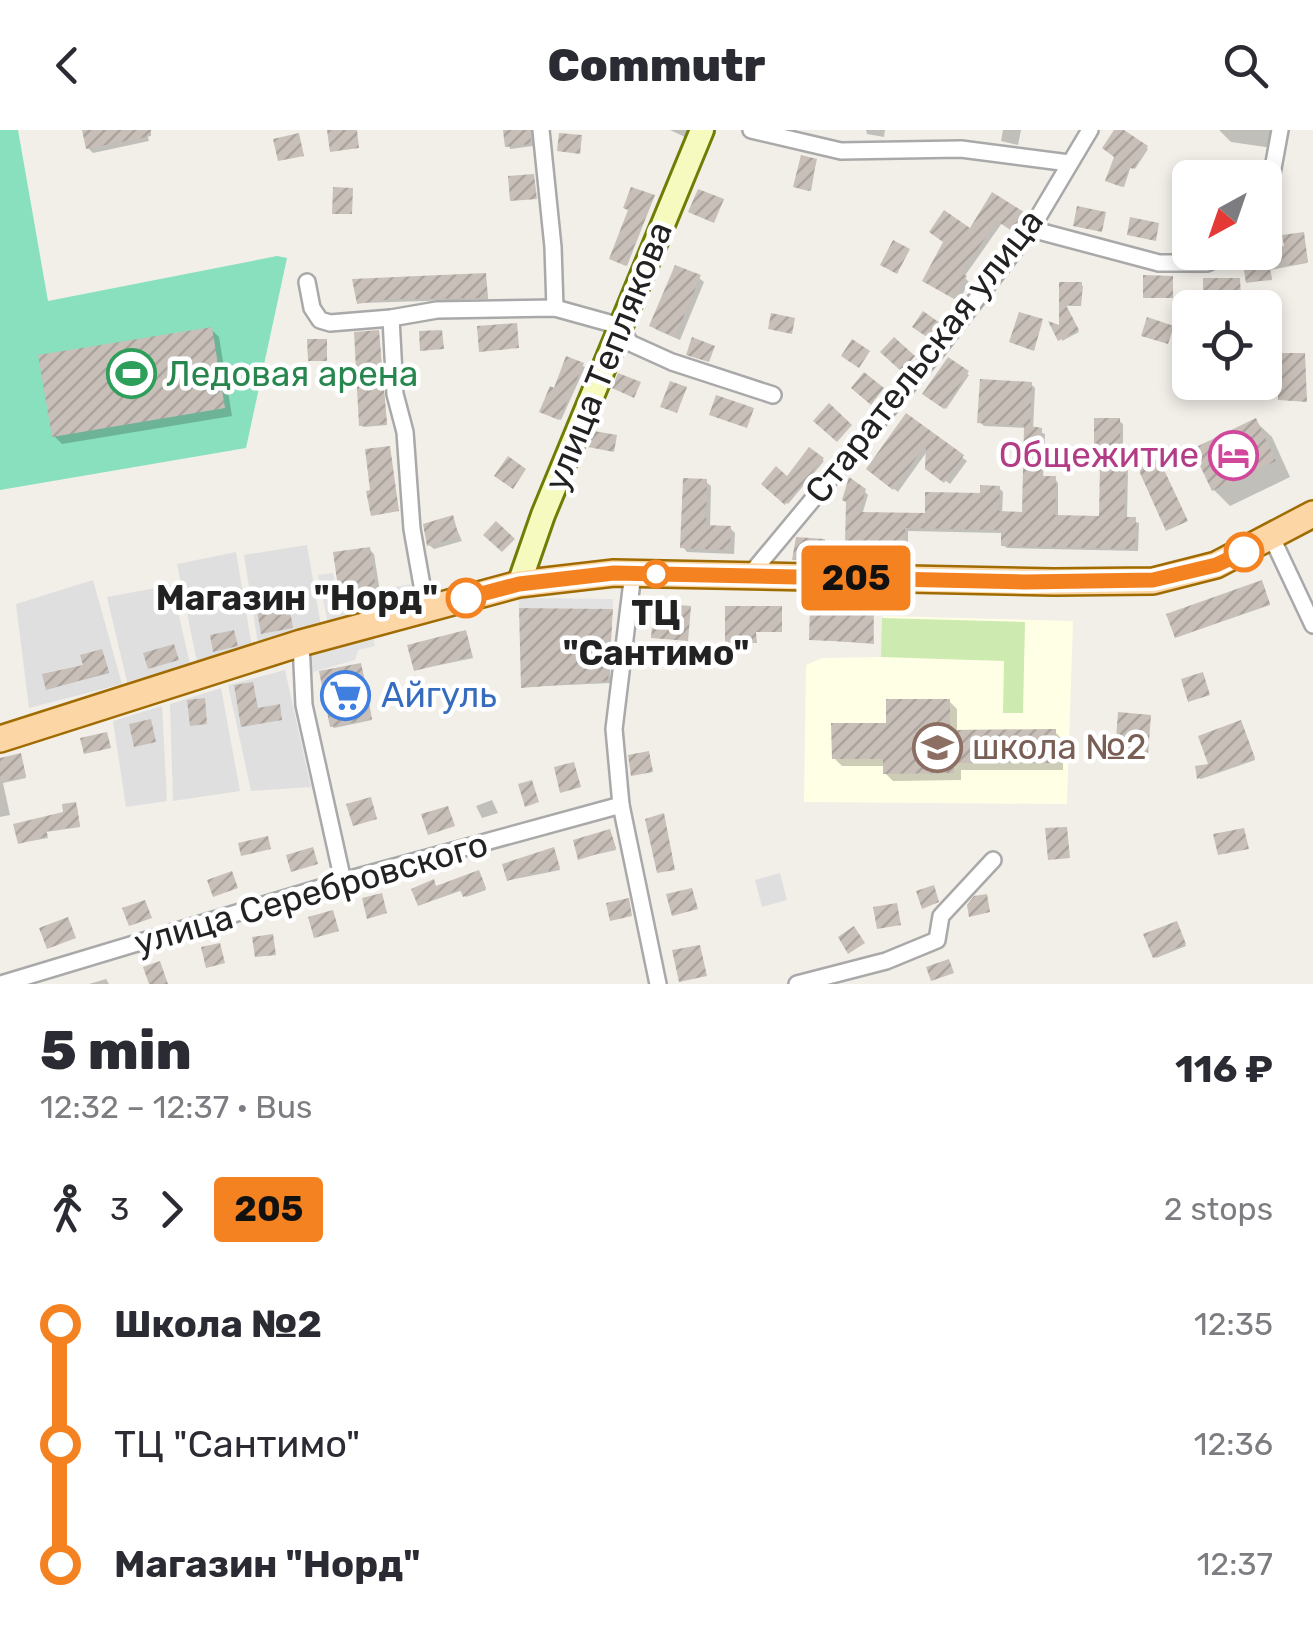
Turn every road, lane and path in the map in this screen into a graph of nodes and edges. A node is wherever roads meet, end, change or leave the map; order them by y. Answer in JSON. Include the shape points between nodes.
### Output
{"nodes":[{"id":1,"x":540,"y":130,"type":"edge"},
{"id":2,"x":702,"y":130,"type":"edge"},
{"id":3,"x":750,"y":130,"type":"edge"},
{"id":4,"x":1090,"y":130,"type":"edge"},
{"id":5,"x":1280,"y":130,"type":"edge"},
{"id":6,"x":1275,"y":160,"type":"edge"},
{"id":7,"x":1069,"y":163,"type":"junction"},
{"id":8,"x":1032,"y":229,"type":"junction"},
{"id":9,"x":1172,"y":263,"type":"edge"},
{"id":10,"x":307,"y":282,"type":"dead end"},
{"id":11,"x":555,"y":308,"type":"junction"},
{"id":12,"x":391,"y":318,"type":"junction"},
{"id":13,"x":620,"y":326,"type":"junction"},
{"id":14,"x":773,"y":396,"type":"dead end"},
{"id":15,"x":1313,"y":514,"type":"edge"},
{"id":16,"x":1272,"y":538,"type":"junction"},
{"id":17,"x":632,"y":573,"type":"junction"},
{"id":18,"x":749,"y":576,"type":"junction"},
{"id":19,"x":519,"y":584,"type":"junction"},
{"id":20,"x":426,"y":608,"type":"junction"},
{"id":21,"x":1313,"y":625,"type":"edge"},
{"id":22,"x":301,"y":643,"type":"junction"},
{"id":23,"x":0,"y":739,"type":"edge"},
{"id":24,"x":621,"y":805,"type":"junction"},
{"id":25,"x":992,"y":860,"type":"dead end"},
{"id":26,"x":344,"y":882,"type":"junction"},
{"id":27,"x":1,"y":984,"type":"edge"},
{"id":28,"x":658,"y":984,"type":"edge"},
{"id":29,"x":797,"y":984,"type":"edge"}],
"edges":[{"from":1,"to":11,"type":"street"},
{"from":2,"to":13,"type":"main road","name":"улица Теплякова"},
{"from":3,"to":7,"type":"street","via":[[840,151],[961,148]]},
{"from":4,"to":7,"type":"street","name":"Старательская улица"},
{"from":5,"to":6,"type":"street"},
{"from":7,"to":8,"type":"street","name":"Старательская улица"},
{"from":8,"to":9,"type":"street"},
{"from":8,"to":18,"type":"street","name":"Старательская улица"},
{"from":10,"to":12,"type":"street","via":[[320,320]]},
{"from":11,"to":12,"type":"street","via":[[437,310]]},
{"from":11,"to":13,"type":"street"},
{"from":12,"to":20,"type":"street","via":[[395,394]]},
{"from":13,"to":14,"type":"street","via":[[630,343]]},
{"from":13,"to":19,"type":"main road","name":"улица Теплякова"},
{"from":15,"to":16,"type":"main road"},
{"from":16,"to":18,"type":"main road","via":[[1216,565],[1153,580]]},
{"from":16,"to":21,"type":"street"},
{"from":17,"to":18,"type":"main road"},
{"from":17,"to":19,"type":"main road"},
{"from":17,"to":24,"type":"street","via":[[614,729]]},
{"from":19,"to":20,"type":"main road"},
{"from":20,"to":22,"type":"main road"},
{"from":22,"to":23,"type":"main road"},
{"from":22,"to":26,"type":"street","via":[[304,705]]},
{"from":24,"to":26,"type":"street","name":"улица Серебровского"},
{"from":24,"to":28,"type":"street"},
{"from":25,"to":29,"type":"street","via":[[942,916],[938,940]]},
{"from":26,"to":27,"type":"street","name":"улица Серебровского"}]}
